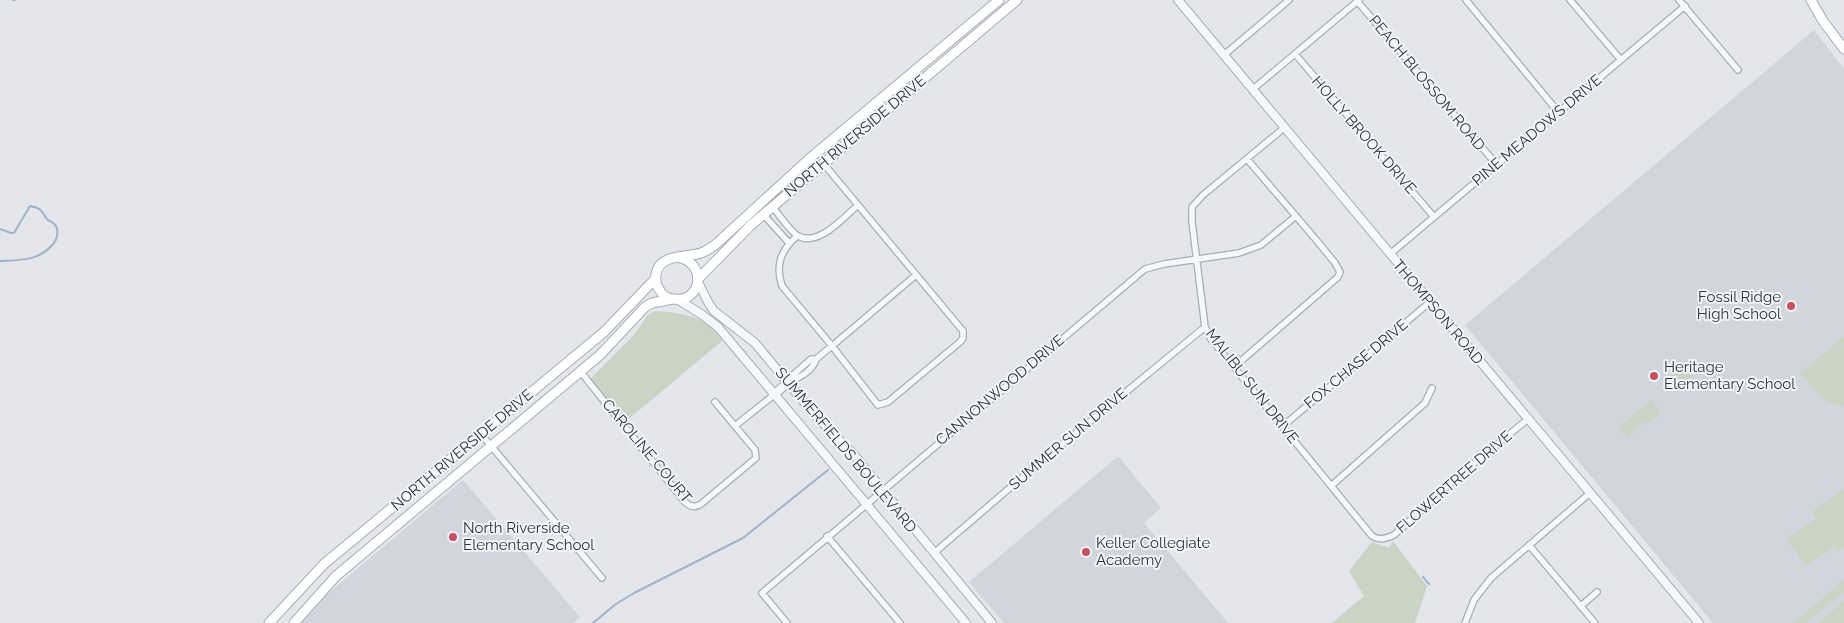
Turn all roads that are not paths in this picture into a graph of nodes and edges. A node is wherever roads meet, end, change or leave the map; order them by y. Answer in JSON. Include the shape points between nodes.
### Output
{"nodes":[{"id":1,"x":999,"y":0,"type":"edge"},
{"id":2,"x":1017,"y":0,"type":"edge"},
{"id":3,"x":1178,"y":0,"type":"edge"},
{"id":4,"x":1289,"y":0,"type":"edge"},
{"id":5,"x":1466,"y":0,"type":"edge"},
{"id":6,"x":1570,"y":0,"type":"edge"},
{"id":7,"x":1679,"y":0,"type":"edge"},
{"id":8,"x":1811,"y":0,"type":"edge"},
{"id":9,"x":1358,"y":1,"type":"edge"},
{"id":10,"x":1684,"y":6,"type":"junction"},
{"id":11,"x":1844,"y":49,"type":"edge"},
{"id":12,"x":1295,"y":54,"type":"junction"},
{"id":13,"x":1224,"y":55,"type":"junction"},
{"id":14,"x":929,"y":59,"type":"junction"},
{"id":15,"x":1621,"y":60,"type":"junction"},
{"id":16,"x":921,"y":65,"type":"junction"},
{"id":17,"x":936,"y":68,"type":"junction"},
{"id":18,"x":1738,"y":70,"type":"dead end"},
{"id":19,"x":928,"y":74,"type":"junction"},
{"id":20,"x":1252,"y":90,"type":"junction"},
{"id":21,"x":1559,"y":112,"type":"junction"},
{"id":22,"x":1284,"y":128,"type":"junction"},
{"id":23,"x":1247,"y":159,"type":"junction"},
{"id":24,"x":823,"y":163,"type":"junction"},
{"id":25,"x":1496,"y":164,"type":"junction"},
{"id":26,"x":858,"y":205,"type":"junction"},
{"id":27,"x":772,"y":206,"type":"junction"},
{"id":28,"x":764,"y":214,"type":"junction"},
{"id":29,"x":1296,"y":216,"type":"junction"},
{"id":30,"x":1434,"y":217,"type":"junction"},
{"id":31,"x":798,"y":236,"type":"junction"},
{"id":32,"x":789,"y":243,"type":"junction"},
{"id":33,"x":1390,"y":254,"type":"junction"},
{"id":34,"x":677,"y":257,"type":"junction"},
{"id":35,"x":1196,"y":258,"type":"junction"},
{"id":36,"x":916,"y":275,"type":"junction"},
{"id":37,"x":656,"y":278,"type":"junction"},
{"id":38,"x":698,"y":280,"type":"junction"},
{"id":39,"x":676,"y":299,"type":"junction"},
{"id":40,"x":1430,"y":302,"type":"junction"},
{"id":41,"x":1204,"y":327,"type":"junction"},
{"id":42,"x":832,"y":346,"type":"junction"},
{"id":43,"x":1234,"y":367,"type":"junction"},
{"id":44,"x":580,"y":371,"type":"junction"},
{"id":45,"x":788,"y":382,"type":"junction"},
{"id":46,"x":1432,"y":388,"type":"dead end"},
{"id":47,"x":775,"y":394,"type":"junction"},
{"id":48,"x":715,"y":402,"type":"dead end"},
{"id":49,"x":1528,"y":419,"type":"junction"},
{"id":50,"x":735,"y":426,"type":"junction"},
{"id":51,"x":1283,"y":426,"type":"junction"},
{"id":52,"x":481,"y":434,"type":"junction"},
{"id":53,"x":491,"y":446,"type":"junction"},
{"id":54,"x":1331,"y":486,"type":"junction"},
{"id":55,"x":881,"y":490,"type":"junction"},
{"id":56,"x":1590,"y":493,"type":"junction"},
{"id":57,"x":866,"y":503,"type":"junction"},
{"id":58,"x":827,"y":536,"type":"junction"},
{"id":59,"x":1377,"y":538,"type":"joint"},
{"id":60,"x":1529,"y":545,"type":"junction"},
{"id":61,"x":934,"y":553,"type":"junction"},
{"id":62,"x":602,"y":578,"type":"dead end"},
{"id":63,"x":1597,"y":592,"type":"dead end"},
{"id":64,"x":1580,"y":606,"type":"junction"},
{"id":65,"x":268,"y":623,"type":"edge"},
{"id":66,"x":294,"y":623,"type":"edge"},
{"id":67,"x":787,"y":623,"type":"edge"},
{"id":68,"x":900,"y":623,"type":"edge"},
{"id":69,"x":966,"y":623,"type":"edge"},
{"id":70,"x":992,"y":623,"type":"edge"},
{"id":71,"x":1465,"y":623,"type":"edge"},
{"id":72,"x":1594,"y":623,"type":"edge"},
{"id":73,"x":1699,"y":623,"type":"edge"}],
"edges":[{"from":1,"to":14,"type":"main road","name":"NORTH RIVERSIDE DRIVE"},
{"from":2,"to":17,"type":"main road","name":"NORTH RIVERSIDE DRIVE"},
{"from":3,"to":13,"type":"street","name":"THOMPSON ROAD"},
{"from":4,"to":13,"type":"street"},
{"from":5,"to":21,"type":"street"},
{"from":6,"to":15,"type":"street"},
{"from":7,"to":10,"type":"street"},
{"from":8,"to":11,"type":"main road"},
{"from":9,"to":12,"type":"street"},
{"from":9,"to":25,"type":"street","name":"PEACH BLOSSOM ROAD"},
{"from":10,"to":15,"type":"street","name":"PINE MEADOWS DRIVE"},
{"from":10,"to":18,"type":"street"},
{"from":12,"to":20,"type":"street"},
{"from":12,"to":30,"type":"street","name":"HOLLY BROOK DRIVE"},
{"from":13,"to":20,"type":"street","name":"THOMPSON ROAD"},
{"from":14,"to":16,"type":"main road","name":"NORTH RIVERSIDE DRIVE"},
{"from":14,"to":17,"type":"main road"},
{"from":15,"to":21,"type":"street","name":"PINE MEADOWS DRIVE"},
{"from":16,"to":19,"type":"main road"},
{"from":16,"to":34,"type":"main road","name":"NORTH RIVERSIDE DRIVE","via":[[782,182],[715,245],[700,253]]},
{"from":17,"to":19,"type":"main road","name":"NORTH RIVERSIDE DRIVE"},
{"from":19,"to":24,"type":"main road","name":"NORTH RIVERSIDE DRIVE"},
{"from":20,"to":22,"type":"street","name":"THOMPSON ROAD"},
{"from":21,"to":25,"type":"street","name":"PINE MEADOWS DRIVE"},
{"from":22,"to":23,"type":"street","name":"MALIBU SUN DRIVE"},
{"from":22,"to":33,"type":"street","name":"THOMPSON ROAD"},
{"from":23,"to":29,"type":"street"},
{"from":23,"to":35,"type":"street","name":"MALIBU SUN DRIVE","via":[[1192,207]]},
{"from":24,"to":26,"type":"street"},
{"from":24,"to":27,"type":"main road","name":"NORTH RIVERSIDE DRIVE"},
{"from":25,"to":30,"type":"street","name":"PINE MEADOWS DRIVE"},
{"from":26,"to":31,"type":"street","via":[[827,232],[817,237]]},
{"from":26,"to":36,"type":"street"},
{"from":27,"to":28,"type":"main road","name":"NORTH RIVERSIDE DRIVE"},
{"from":27,"to":31,"type":"street"},
{"from":28,"to":32,"type":"street"},
{"from":28,"to":38,"type":"main road","name":"NORTH RIVERSIDE DRIVE","via":[[737,237]]},
{"from":29,"to":35,"type":"street","name":"CANNONWOOD DRIVE","via":[[1261,245],[1239,253]]},
{"from":29,"to":43,"type":"street","via":[[1336,263],[1340,272],[1338,277]]},
{"from":30,"to":33,"type":"street","name":"PINE MEADOWS DRIVE"},
{"from":31,"to":32,"type":"street"},
{"from":32,"to":42,"type":"street","via":[[778,264],[782,286]]},
{"from":33,"to":40,"type":"street","name":"THOMPSON ROAD"},
{"from":34,"to":37,"type":"main road","name":"NORTH RIVERSIDE DRIVE","via":[[664,261]]},
{"from":34,"to":38,"type":"main road","via":[[690,261]]},
{"from":35,"to":41,"type":"street","name":"MALIBU SUN DRIVE"},
{"from":35,"to":55,"type":"street","name":"CANNONWOOD DRIVE","via":[[1144,269]]},
{"from":36,"to":42,"type":"street"},
{"from":36,"to":42,"type":"street","via":[[963,332],[960,342],[882,405],[878,405]]},
{"from":37,"to":39,"type":"main road","via":[[659,290],[668,298]]},
{"from":37,"to":52,"type":"main road","name":"NORTH RIVERSIDE DRIVE","via":[[604,332]]},
{"from":38,"to":39,"type":"main road","name":"NORTH RIVERSIDE DRIVE","via":[[694,292]]},
{"from":38,"to":45,"type":"street","name":"SUMMERFIELDS BOULEVARD","via":[[714,311],[755,344]]},
{"from":39,"to":44,"type":"main road","name":"NORTH RIVERSIDE DRIVE","via":[[645,307],[609,346]]},
{"from":39,"to":47,"type":"street","name":"SUMMERFIELDS BOULEVARD","via":[[718,327]]},
{"from":40,"to":49,"type":"street","name":"THOMPSON ROAD"},
{"from":40,"to":51,"type":"street","name":"FOX CHASE DRIVE"},
{"from":41,"to":43,"type":"street","name":"MALIBU SUN DRIVE"},
{"from":41,"to":61,"type":"street","name":"SUMMER SUN DRIVE"},
{"from":42,"to":45,"type":"street","via":[[797,379]]},
{"from":43,"to":51,"type":"street","name":"MALIBU SUN DRIVE"},
{"from":44,"to":50,"type":"street","name":"CAROLINE COURT","via":[[688,506],[701,504],[756,458],[755,450]]},
{"from":44,"to":53,"type":"main road","name":"NORTH RIVERSIDE DRIVE"},
{"from":45,"to":47,"type":"street"},
{"from":45,"to":55,"type":"street","name":"SUMMERFIELDS BOULEVARD"},
{"from":46,"to":54,"type":"street","via":[[1425,403]]},
{"from":47,"to":50,"type":"street"},
{"from":47,"to":57,"type":"street","name":"SUMMERFIELDS BOULEVARD"},
{"from":48,"to":50,"type":"street","name":"CAROLINE COURT"},
{"from":49,"to":56,"type":"street","name":"THOMPSON ROAD"},
{"from":49,"to":59,"type":"street","name":"FLOWERTREE DRIVE","via":[[1394,535]]},
{"from":51,"to":54,"type":"street","name":"MALIBU SUN DRIVE"},
{"from":52,"to":53,"type":"street"},
{"from":52,"to":65,"type":"main road","name":"NORTH RIVERSIDE DRIVE","via":[[324,564]]},
{"from":53,"to":62,"type":"street"},
{"from":53,"to":66,"type":"main road","name":"NORTH RIVERSIDE DRIVE","via":[[336,576]]},
{"from":54,"to":59,"type":"street","name":"MALIBU SUN DRIVE"},
{"from":55,"to":57,"type":"street","name":"CANNONWOOD DRIVE"},
{"from":55,"to":61,"type":"street","name":"SUMMERFIELDS BOULEVARD"},
{"from":56,"to":60,"type":"street"},
{"from":56,"to":73,"type":"street","name":"THOMPSON ROAD"},
{"from":57,"to":58,"type":"street","name":"CANNONWOOD DRIVE"},
{"from":57,"to":69,"type":"street","name":"SUMMERFIELDS BOULEVARD"},
{"from":58,"to":67,"type":"street","name":"CANNONWOOD DRIVE","via":[[762,592]]},
{"from":58,"to":68,"type":"street"},
{"from":60,"to":64,"type":"street"},
{"from":60,"to":71,"type":"street","via":[[1482,588]]},
{"from":61,"to":70,"type":"street","name":"SUMMERFIELDS BOULEVARD"},
{"from":63,"to":64,"type":"street"},
{"from":64,"to":72,"type":"street"}]}
